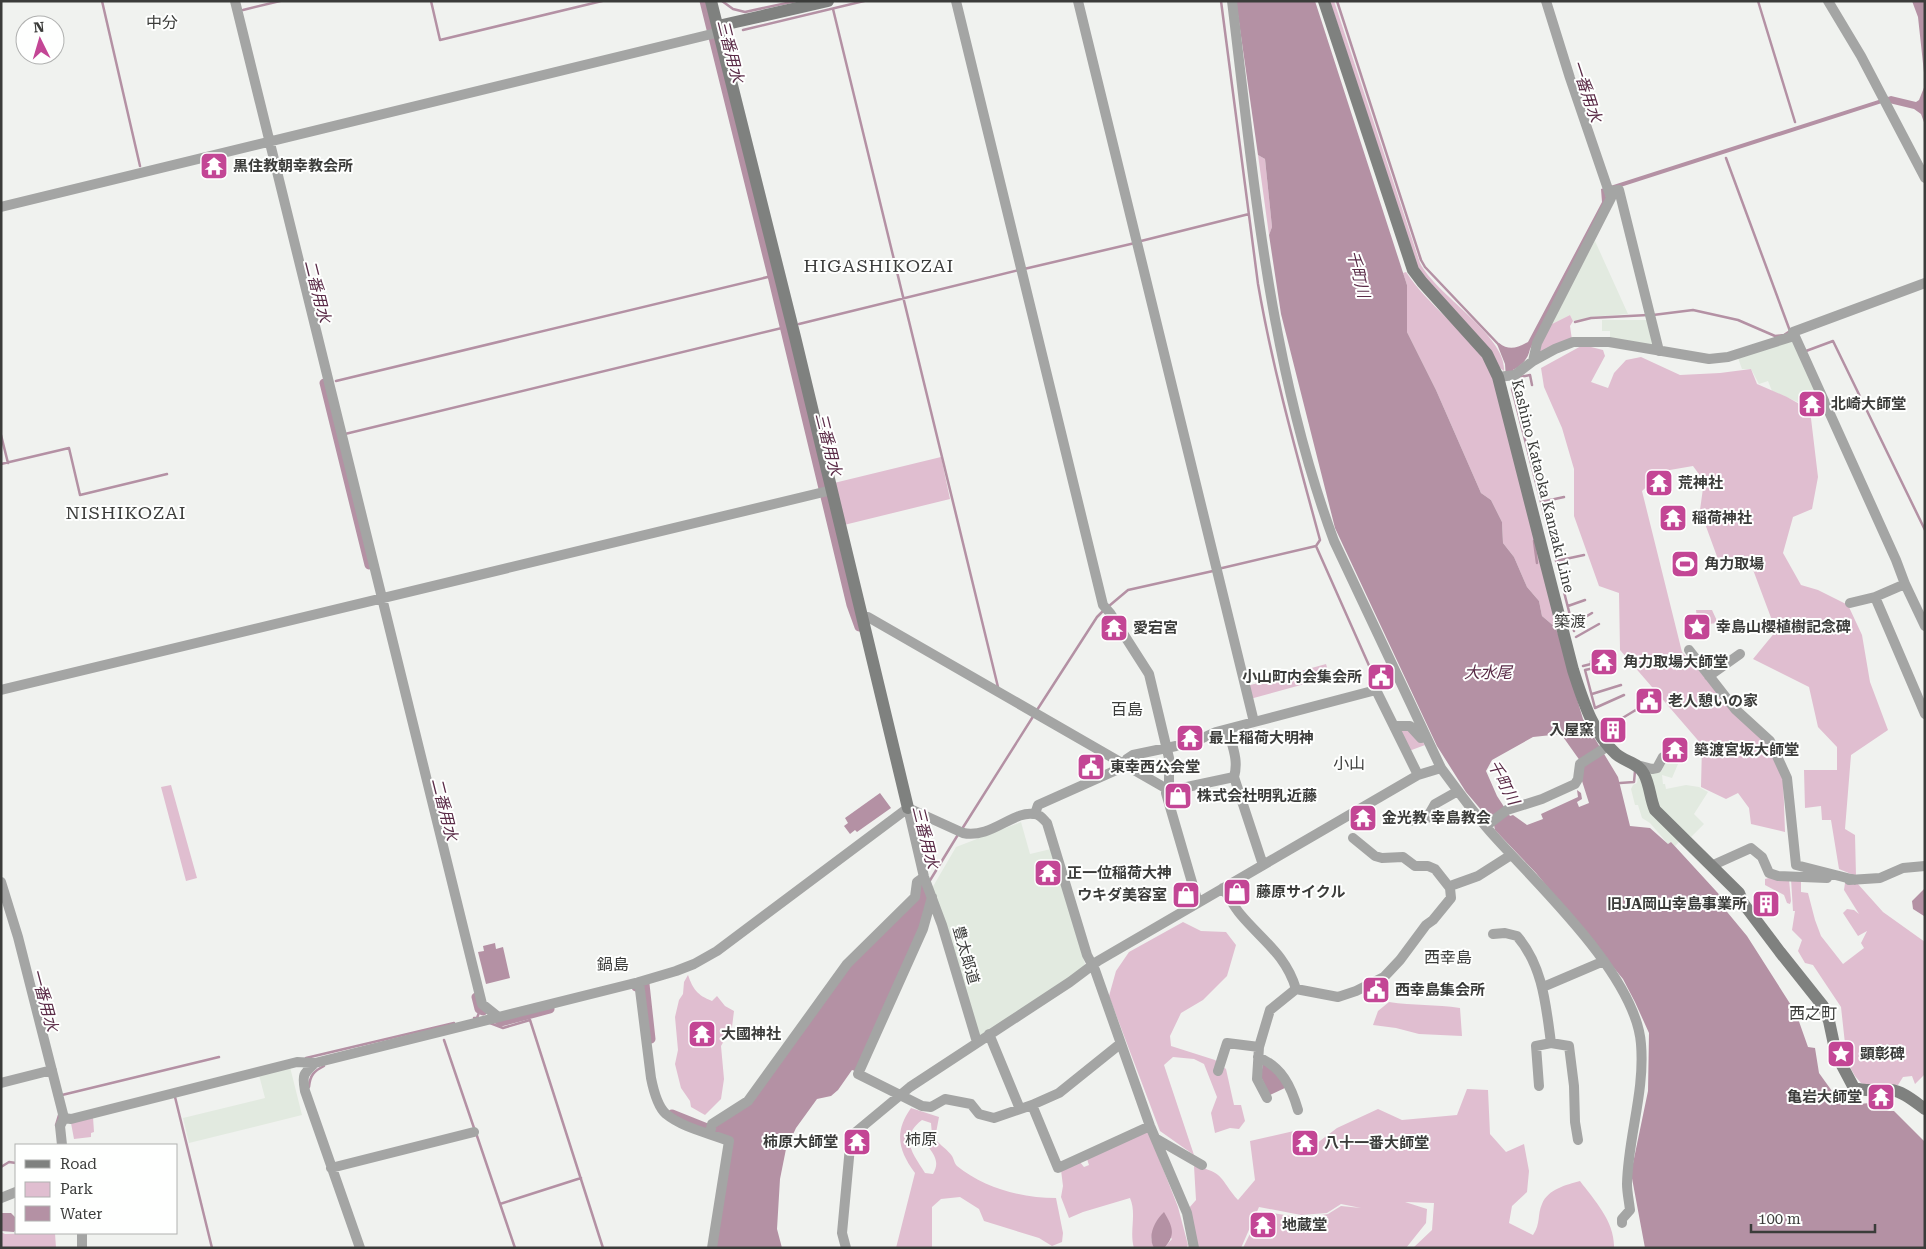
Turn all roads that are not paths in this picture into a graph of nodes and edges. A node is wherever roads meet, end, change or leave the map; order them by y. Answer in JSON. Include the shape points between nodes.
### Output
{"nodes":[{"id":1,"x":235,"y":1,"type":"edge"},
{"id":2,"x":711,"y":1,"type":"edge"},
{"id":3,"x":828,"y":1,"type":"edge"},
{"id":4,"x":956,"y":1,"type":"edge"},
{"id":5,"x":1078,"y":1,"type":"edge"},
{"id":6,"x":1232,"y":1,"type":"edge"},
{"id":7,"x":1324,"y":1,"type":"edge"},
{"id":8,"x":1546,"y":1,"type":"edge"},
{"id":9,"x":1828,"y":1,"type":"edge"},
{"id":10,"x":715,"y":32,"type":"junction"},
{"id":11,"x":267,"y":142,"type":"junction"},
{"id":12,"x":1925,"y":178,"type":"edge"},
{"id":13,"x":1608,"y":189,"type":"junction"},
{"id":14,"x":1,"y":207,"type":"edge"},
{"id":15,"x":1925,"y":283,"type":"edge"},
{"id":16,"x":1794,"y":336,"type":"junction"},
{"id":17,"x":1658,"y":351,"type":"junction"},
{"id":18,"x":1533,"y":361,"type":"junction"},
{"id":19,"x":1506,"y":376,"type":"junction"},
{"id":20,"x":832,"y":490,"type":"junction"},
{"id":21,"x":1905,"y":584,"type":"junction"},
{"id":22,"x":1875,"y":597,"type":"junction"},
{"id":23,"x":382,"y":598,"type":"junction"},
{"id":24,"x":1850,"y":603,"type":"dead end"},
{"id":25,"x":862,"y":617,"type":"junction"},
{"id":26,"x":1925,"y":626,"type":"edge"},
{"id":27,"x":1689,"y":650,"type":"dead end"},
{"id":28,"x":1740,"y":654,"type":"dead end"},
{"id":29,"x":1709,"y":676,"type":"junction"},
{"id":30,"x":1,"y":690,"type":"edge"},
{"id":31,"x":1925,"y":714,"type":"edge"},
{"id":32,"x":1254,"y":722,"type":"junction"},
{"id":33,"x":1394,"y":726,"type":"junction"},
{"id":34,"x":1228,"y":729,"type":"junction"},
{"id":35,"x":1429,"y":745,"type":"junction"},
{"id":36,"x":1606,"y":747,"type":"junction"},
{"id":37,"x":1166,"y":748,"type":"junction"},
{"id":38,"x":1663,"y":757,"type":"dead end"},
{"id":39,"x":1125,"y":761,"type":"junction"},
{"id":40,"x":1637,"y":765,"type":"junction"},
{"id":41,"x":1441,"y":768,"type":"junction"},
{"id":42,"x":1418,"y":775,"type":"junction"},
{"id":43,"x":1234,"y":776,"type":"junction"},
{"id":44,"x":1168,"y":787,"type":"junction"},
{"id":45,"x":1458,"y":791,"type":"junction"},
{"id":46,"x":905,"y":811,"type":"junction"},
{"id":47,"x":1035,"y":814,"type":"junction"},
{"id":48,"x":1409,"y":821,"type":"dead end"},
{"id":49,"x":1487,"y":824,"type":"junction"},
{"id":50,"x":1353,"y":838,"type":"dead end"},
{"id":51,"x":1511,"y":855,"type":"junction"},
{"id":52,"x":1263,"y":865,"type":"junction"},
{"id":53,"x":1711,"y":866,"type":"junction"},
{"id":54,"x":1925,"y":866,"type":"edge"},
{"id":55,"x":1856,"y":880,"type":"junction"},
{"id":56,"x":1,"y":882,"type":"edge"},
{"id":57,"x":925,"y":884,"type":"junction"},
{"id":58,"x":1223,"y":888,"type":"junction"},
{"id":59,"x":1450,"y":888,"type":"junction"},
{"id":60,"x":1198,"y":903,"type":"junction"},
{"id":61,"x":1493,"y":934,"type":"dead end"},
{"id":62,"x":1604,"y":961,"type":"junction"},
{"id":63,"x":1093,"y":968,"type":"junction"},
{"id":64,"x":639,"y":986,"type":"junction"},
{"id":65,"x":1543,"y":986,"type":"junction"},
{"id":66,"x":1296,"y":989,"type":"junction"},
{"id":67,"x":497,"y":1016,"type":"junction"},
{"id":68,"x":989,"y":1034,"type":"junction"},
{"id":69,"x":976,"y":1042,"type":"junction"},
{"id":70,"x":1551,"y":1043,"type":"junction"},
{"id":71,"x":1120,"y":1044,"type":"junction"},
{"id":72,"x":1259,"y":1052,"type":"junction"},
{"id":73,"x":314,"y":1063,"type":"junction"},
{"id":74,"x":50,"y":1071,"type":"junction"},
{"id":75,"x":1218,"y":1071,"type":"dead end"},
{"id":76,"x":1,"y":1083,"type":"edge"},
{"id":77,"x":1539,"y":1086,"type":"dead end"},
{"id":78,"x":898,"y":1095,"type":"junction"},
{"id":79,"x":1267,"y":1098,"type":"dead end"},
{"id":80,"x":1032,"y":1105,"type":"junction"},
{"id":81,"x":1020,"y":1109,"type":"junction"},
{"id":82,"x":1925,"y":1109,"type":"edge"},
{"id":83,"x":1298,"y":1110,"type":"dead end"},
{"id":84,"x":64,"y":1118,"type":"junction"},
{"id":85,"x":1150,"y":1126,"type":"junction"},
{"id":86,"x":710,"y":1130,"type":"junction"},
{"id":87,"x":474,"y":1132,"type":"dead end"},
{"id":88,"x":1155,"y":1138,"type":"junction"},
{"id":89,"x":1578,"y":1140,"type":"dead end"},
{"id":90,"x":62,"y":1144,"type":"edge"},
{"id":91,"x":1202,"y":1165,"type":"dead end"},
{"id":92,"x":331,"y":1168,"type":"junction"},
{"id":93,"x":15,"y":1192,"type":"edge"},
{"id":94,"x":1,"y":1198,"type":"edge"},
{"id":95,"x":1622,"y":1223,"type":"dead end"},
{"id":96,"x":82,"y":1234,"type":"edge"},
{"id":97,"x":82,"y":1248,"type":"edge"},
{"id":98,"x":360,"y":1248,"type":"edge"},
{"id":99,"x":712,"y":1248,"type":"edge"},
{"id":100,"x":846,"y":1248,"type":"edge"},
{"id":101,"x":1194,"y":1248,"type":"edge"}],
"edges":[{"from":1,"to":11,"type":"street"},
{"from":2,"to":10,"type":"main road"},
{"from":3,"to":10,"type":"main road"},
{"from":4,"to":37,"type":"street","via":[[1107,609],[1149,674]]},
{"from":5,"to":32,"type":"street"},
{"from":6,"to":35,"type":"street","via":[[1270,298],[1308,461],[1334,541]]},
{"from":7,"to":19,"type":"main road","name":"Kashino Kataoka Kanzaki Line","via":[[1413,270]]},
{"from":8,"to":13,"type":"street"},
{"from":9,"to":12,"type":"street","via":[[1861,56]]},
{"from":10,"to":11,"type":"street"},
{"from":10,"to":20,"type":"main road"},
{"from":11,"to":14,"type":"street"},
{"from":11,"to":23,"type":"street"},
{"from":13,"to":17,"type":"street","via":[[1619,190]]},
{"from":13,"to":18,"type":"street","via":[[1611,198],[1537,343]]},
{"from":15,"to":16,"type":"street","via":[[1793,332]]},
{"from":16,"to":17,"type":"street","via":[[1728,357],[1709,359]]},
{"from":16,"to":21,"type":"street"},
{"from":17,"to":18,"type":"street","via":[[1609,342],[1573,342]]},
{"from":18,"to":19,"type":"street"},
{"from":19,"to":36,"type":"main road","name":"Kashino Kataoka Kanzaki Line","via":[[1573,670],[1587,710]]},
{"from":20,"to":23,"type":"street"},
{"from":20,"to":25,"type":"main road"},
{"from":21,"to":22,"type":"street"},
{"from":21,"to":26,"type":"street"},
{"from":22,"to":24,"type":"street"},
{"from":22,"to":31,"type":"street"},
{"from":23,"to":30,"type":"street"},
{"from":23,"to":67,"type":"street","via":[[482,1004]]},
{"from":25,"to":39,"type":"street","via":[[868,617]]},
{"from":25,"to":46,"type":"main road"},
{"from":27,"to":29,"type":"street"},
{"from":28,"to":29,"type":"street"},
{"from":29,"to":55,"type":"street","via":[[1735,709],[1770,741],[1787,778],[1796,865]]},
{"from":32,"to":33,"type":"street","via":[[1376,690]]},
{"from":32,"to":34,"type":"street"},
{"from":33,"to":35,"type":"street","via":[[1412,727]]},
{"from":33,"to":42,"type":"street"},
{"from":34,"to":37,"type":"street"},
{"from":34,"to":43,"type":"street","via":[[1237,767]]},
{"from":35,"to":41,"type":"street"},
{"from":36,"to":40,"type":"main road","name":"Kashino Kataoka Kanzaki Line"},
{"from":36,"to":49,"type":"street","via":[[1580,764],[1575,784],[1507,810]]},
{"from":37,"to":39,"type":"street","via":[[1133,755]]},
{"from":37,"to":44,"type":"street"},
{"from":38,"to":40,"type":"street","via":[[1657,768]]},
{"from":39,"to":44,"type":"street"},
{"from":39,"to":47,"type":"street","via":[[1120,768],[1038,805]]},
{"from":40,"to":53,"type":"main road","via":[[1644,773],[1655,810]]},
{"from":41,"to":42,"type":"street"},
{"from":41,"to":45,"type":"street"},
{"from":42,"to":52,"type":"street"},
{"from":43,"to":44,"type":"street","via":[[1173,790]]},
{"from":43,"to":52,"type":"street"},
{"from":44,"to":60,"type":"street","via":[[1166,793]]},
{"from":45,"to":48,"type":"street","via":[[1435,804],[1427,818]]},
{"from":45,"to":49,"type":"street"},
{"from":46,"to":47,"type":"street","via":[[970,835]]},
{"from":46,"to":57,"type":"street","name":"豊太郎道"},
{"from":46,"to":64,"type":"street","via":[[717,951]]},
{"from":47,"to":63,"type":"street","via":[[1049,828]]},
{"from":49,"to":51,"type":"street"},
{"from":50,"to":59,"type":"street","via":[[1375,856],[1403,857],[1415,866],[1435,869]]},
{"from":51,"to":59,"type":"street","via":[[1478,876]]},
{"from":51,"to":62,"type":"street","via":[[1553,899]]},
{"from":52,"to":58,"type":"street"},
{"from":53,"to":55,"type":"street","via":[[1751,848],[1762,857],[1769,873],[1778,876]]},
{"from":53,"to":82,"type":"main road","via":[[1739,893],[1823,1006],[1836,1054],[1854,1088],[1897,1091]]},
{"from":54,"to":55,"type":"street","via":[[1903,868],[1880,878]]},
{"from":56,"to":74,"type":"street","via":[[18,937]]},
{"from":57,"to":69,"type":"street","name":"豊太郎道","via":[[942,925]]},
{"from":57,"to":78,"type":"street","via":[[923,929],[858,1074]]},
{"from":57,"to":86,"type":"street","via":[[917,882],[915,898],[846,964],[748,1101]]},
{"from":58,"to":60,"type":"street"},
{"from":58,"to":66,"type":"street","via":[[1240,914],[1292,973]]},
{"from":59,"to":66,"type":"street","via":[[1451,898],[1384,976],[1338,997]]},
{"from":60,"to":63,"type":"street"},
{"from":61,"to":65,"type":"street","via":[[1517,936]]},
{"from":62,"to":65,"type":"street"},
{"from":62,"to":95,"type":"street","via":[[1633,1012],[1642,1045],[1641,1092],[1627,1185],[1630,1210]]},
{"from":63,"to":68,"type":"street"},
{"from":63,"to":71,"type":"street"},
{"from":64,"to":67,"type":"street"},
{"from":64,"to":86,"type":"street","via":[[650,1078],[659,1102],[665,1114],[687,1125]]},
{"from":65,"to":70,"type":"street"},
{"from":66,"to":72,"type":"street","via":[[1270,1010]]},
{"from":67,"to":73,"type":"street"},
{"from":68,"to":69,"type":"street"},
{"from":68,"to":81,"type":"street"},
{"from":69,"to":78,"type":"street"},
{"from":70,"to":77,"type":"street","via":[[1536,1046]]},
{"from":70,"to":89,"type":"street","via":[[1569,1046]]},
{"from":71,"to":80,"type":"street","via":[[1059,1093]]},
{"from":71,"to":85,"type":"street"},
{"from":72,"to":75,"type":"street","via":[[1228,1043]]},
{"from":72,"to":79,"type":"street","via":[[1257,1079]]},
{"from":72,"to":83,"type":"street","via":[[1288,1082]]},
{"from":73,"to":84,"type":"street","via":[[297,1062],[71,1119]]},
{"from":73,"to":92,"type":"street","via":[[302,1078]]},
{"from":74,"to":76,"type":"street"},
{"from":74,"to":84,"type":"street"},
{"from":78,"to":81,"type":"street","via":[[922,1106],[931,1107],[946,1099],[971,1104],[979,1114],[994,1118]]},
{"from":78,"to":100,"type":"street","via":[[851,1136],[842,1233]]},
{"from":80,"to":81,"type":"street"},
{"from":80,"to":85,"type":"street","via":[[1058,1168]]},
{"from":84,"to":90,"type":"street","via":[[60,1126]]},
{"from":85,"to":88,"type":"street"},
{"from":86,"to":99,"type":"street","via":[[729,1141]]},
{"from":87,"to":92,"type":"street"},
{"from":88,"to":91,"type":"street"},
{"from":88,"to":101,"type":"street","via":[[1186,1213]]},
{"from":92,"to":98,"type":"street"},
{"from":93,"to":94,"type":"street"},
{"from":96,"to":97,"type":"street"}]}
